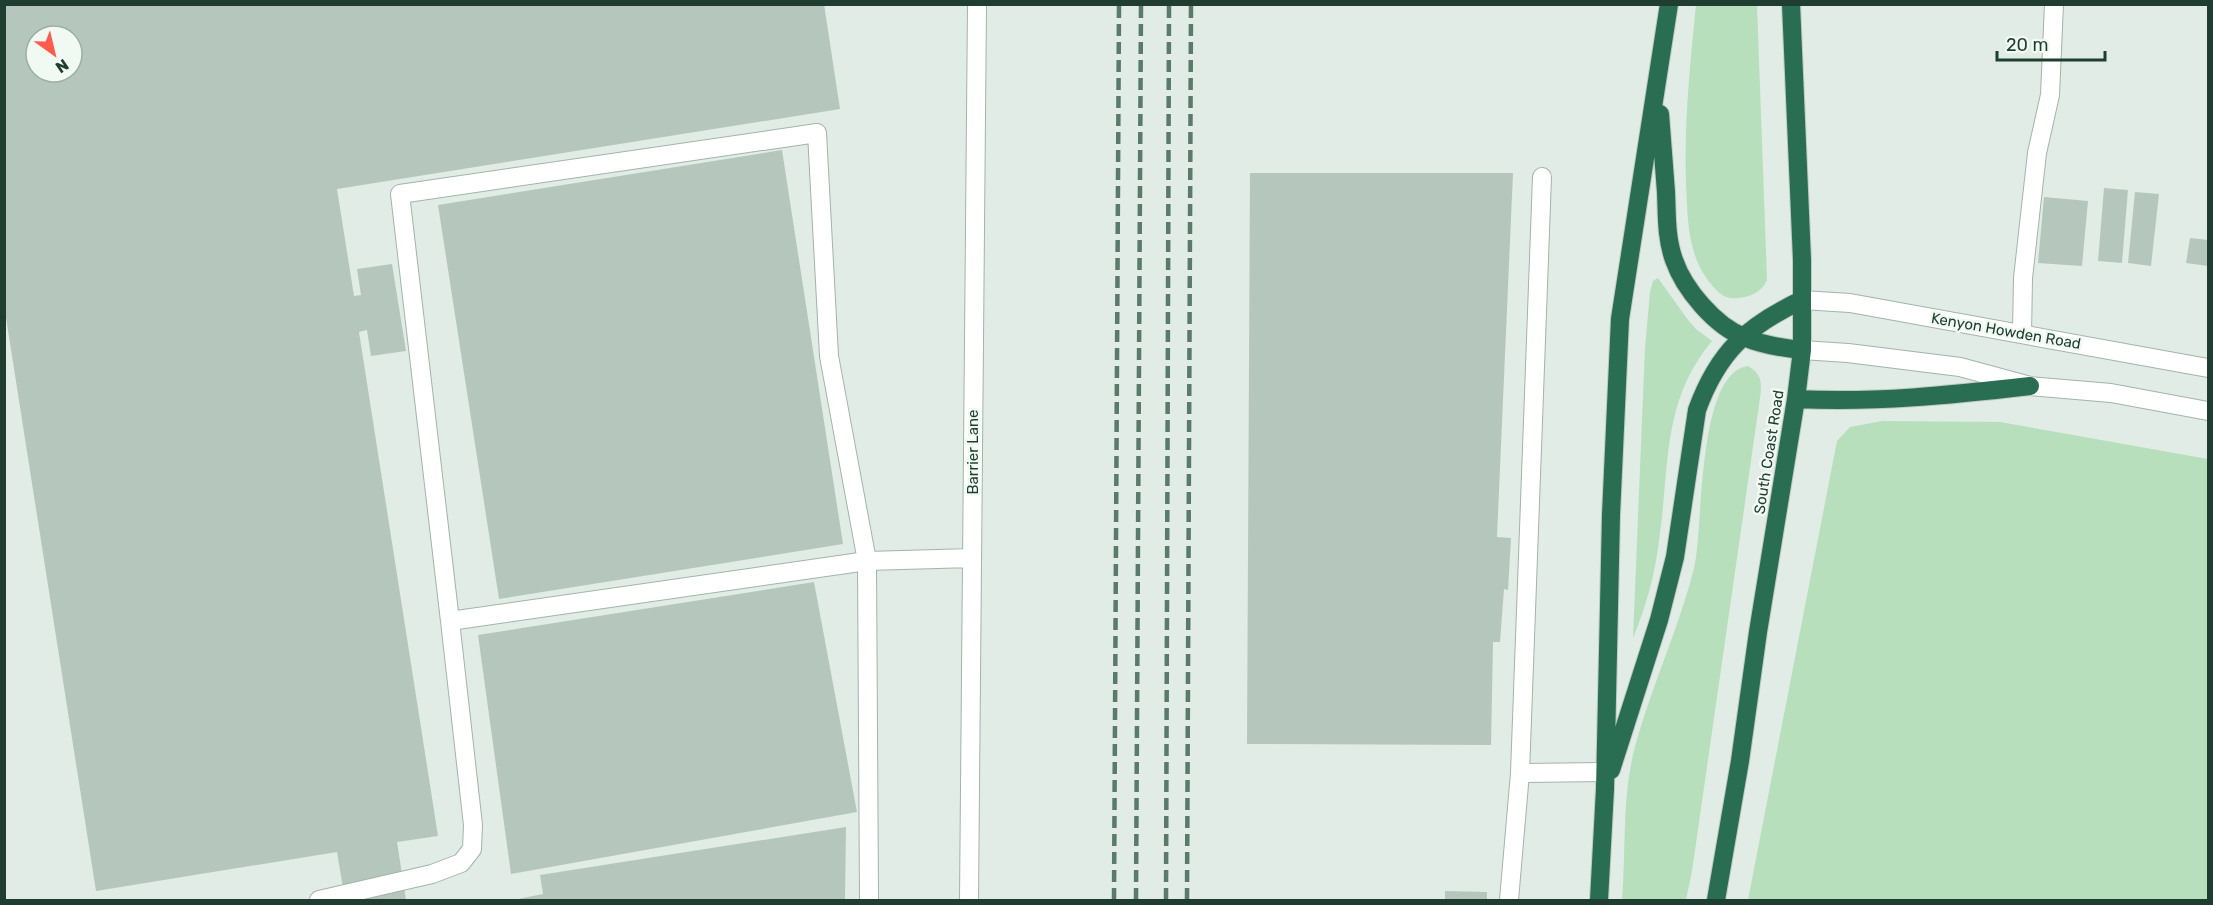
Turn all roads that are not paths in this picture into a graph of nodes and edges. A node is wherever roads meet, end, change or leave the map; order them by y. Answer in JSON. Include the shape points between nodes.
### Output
{"nodes":[{"id":1,"x":977,"y":4,"type":"edge"},
{"id":2,"x":1669,"y":4,"type":"edge"},
{"id":3,"x":1791,"y":4,"type":"edge"},
{"id":4,"x":2054,"y":4,"type":"edge"},
{"id":5,"x":1657,"y":84,"type":"junction"},
{"id":6,"x":1542,"y":177,"type":"dead end"},
{"id":7,"x":1802,"y":300,"type":"junction"},
{"id":8,"x":2022,"y":334,"type":"junction"},
{"id":9,"x":1742,"y":337,"type":"junction"},
{"id":10,"x":1802,"y":350,"type":"junction"},
{"id":11,"x":2208,"y":368,"type":"edge"},
{"id":12,"x":2030,"y":386,"type":"junction"},
{"id":13,"x":1796,"y":399,"type":"junction"},
{"id":14,"x":2208,"y":411,"type":"edge"},
{"id":15,"x":972,"y":558,"type":"junction"},
{"id":16,"x":867,"y":561,"type":"junction"},
{"id":17,"x":450,"y":621,"type":"junction"},
{"id":18,"x":1520,"y":773,"type":"junction"},
{"id":19,"x":1605,"y":780,"type":"junction"},
{"id":20,"x":319,"y":900,"type":"edge"},
{"id":21,"x":870,"y":900,"type":"edge"},
{"id":22,"x":969,"y":900,"type":"edge"},
{"id":23,"x":1509,"y":900,"type":"edge"},
{"id":24,"x":1599,"y":900,"type":"edge"},
{"id":25,"x":1716,"y":900,"type":"edge"}],
"edges":[{"from":1,"to":15,"type":"street","name":"Barrier Lane"},
{"from":2,"to":5,"type":"highway"},
{"from":3,"to":7,"type":"highway","name":"South Coast Road"},
{"from":4,"to":8,"type":"street","via":[[2050,95],[2037,153],[2023,278]]},
{"from":5,"to":9,"type":"highway","via":[[1667,227],[1673,259],[1684,282],[1704,307]]},
{"from":5,"to":19,"type":"highway","via":[[1620,319]]},
{"from":6,"to":18,"type":"street"},
{"from":7,"to":8,"type":"street","name":"Kenyon Howden Road","via":[[1850,303]]},
{"from":7,"to":9,"type":"highway","via":[[1772,314]]},
{"from":7,"to":10,"type":"highway","name":"South Coast Road"},
{"from":8,"to":11,"type":"street","name":"Kenyon Howden Road"},
{"from":9,"to":10,"type":"highway","via":[[1773,347]]},
{"from":9,"to":19,"type":"highway","via":[[1714,372],[1697,410],[1675,557],[1659,620]]},
{"from":10,"to":12,"type":"street","via":[[1960,367]]},
{"from":10,"to":13,"type":"highway","name":"South Coast Road"},
{"from":12,"to":13,"type":"highway","via":[[1938,396]]},
{"from":12,"to":14,"type":"street","via":[[2111,393]]},
{"from":13,"to":25,"type":"highway","name":"South Coast Road"},
{"from":15,"to":16,"type":"street"},
{"from":15,"to":22,"type":"street","name":"Barrier Lane"},
{"from":16,"to":17,"type":"street"},
{"from":16,"to":17,"type":"street","via":[[829,356],[817,133],[400,194]]},
{"from":16,"to":21,"type":"street"},
{"from":17,"to":20,"type":"street","via":[[473,825],[472,849],[461,863],[432,874]]},
{"from":18,"to":19,"type":"street"},
{"from":18,"to":23,"type":"street"},
{"from":19,"to":24,"type":"highway"}]}
